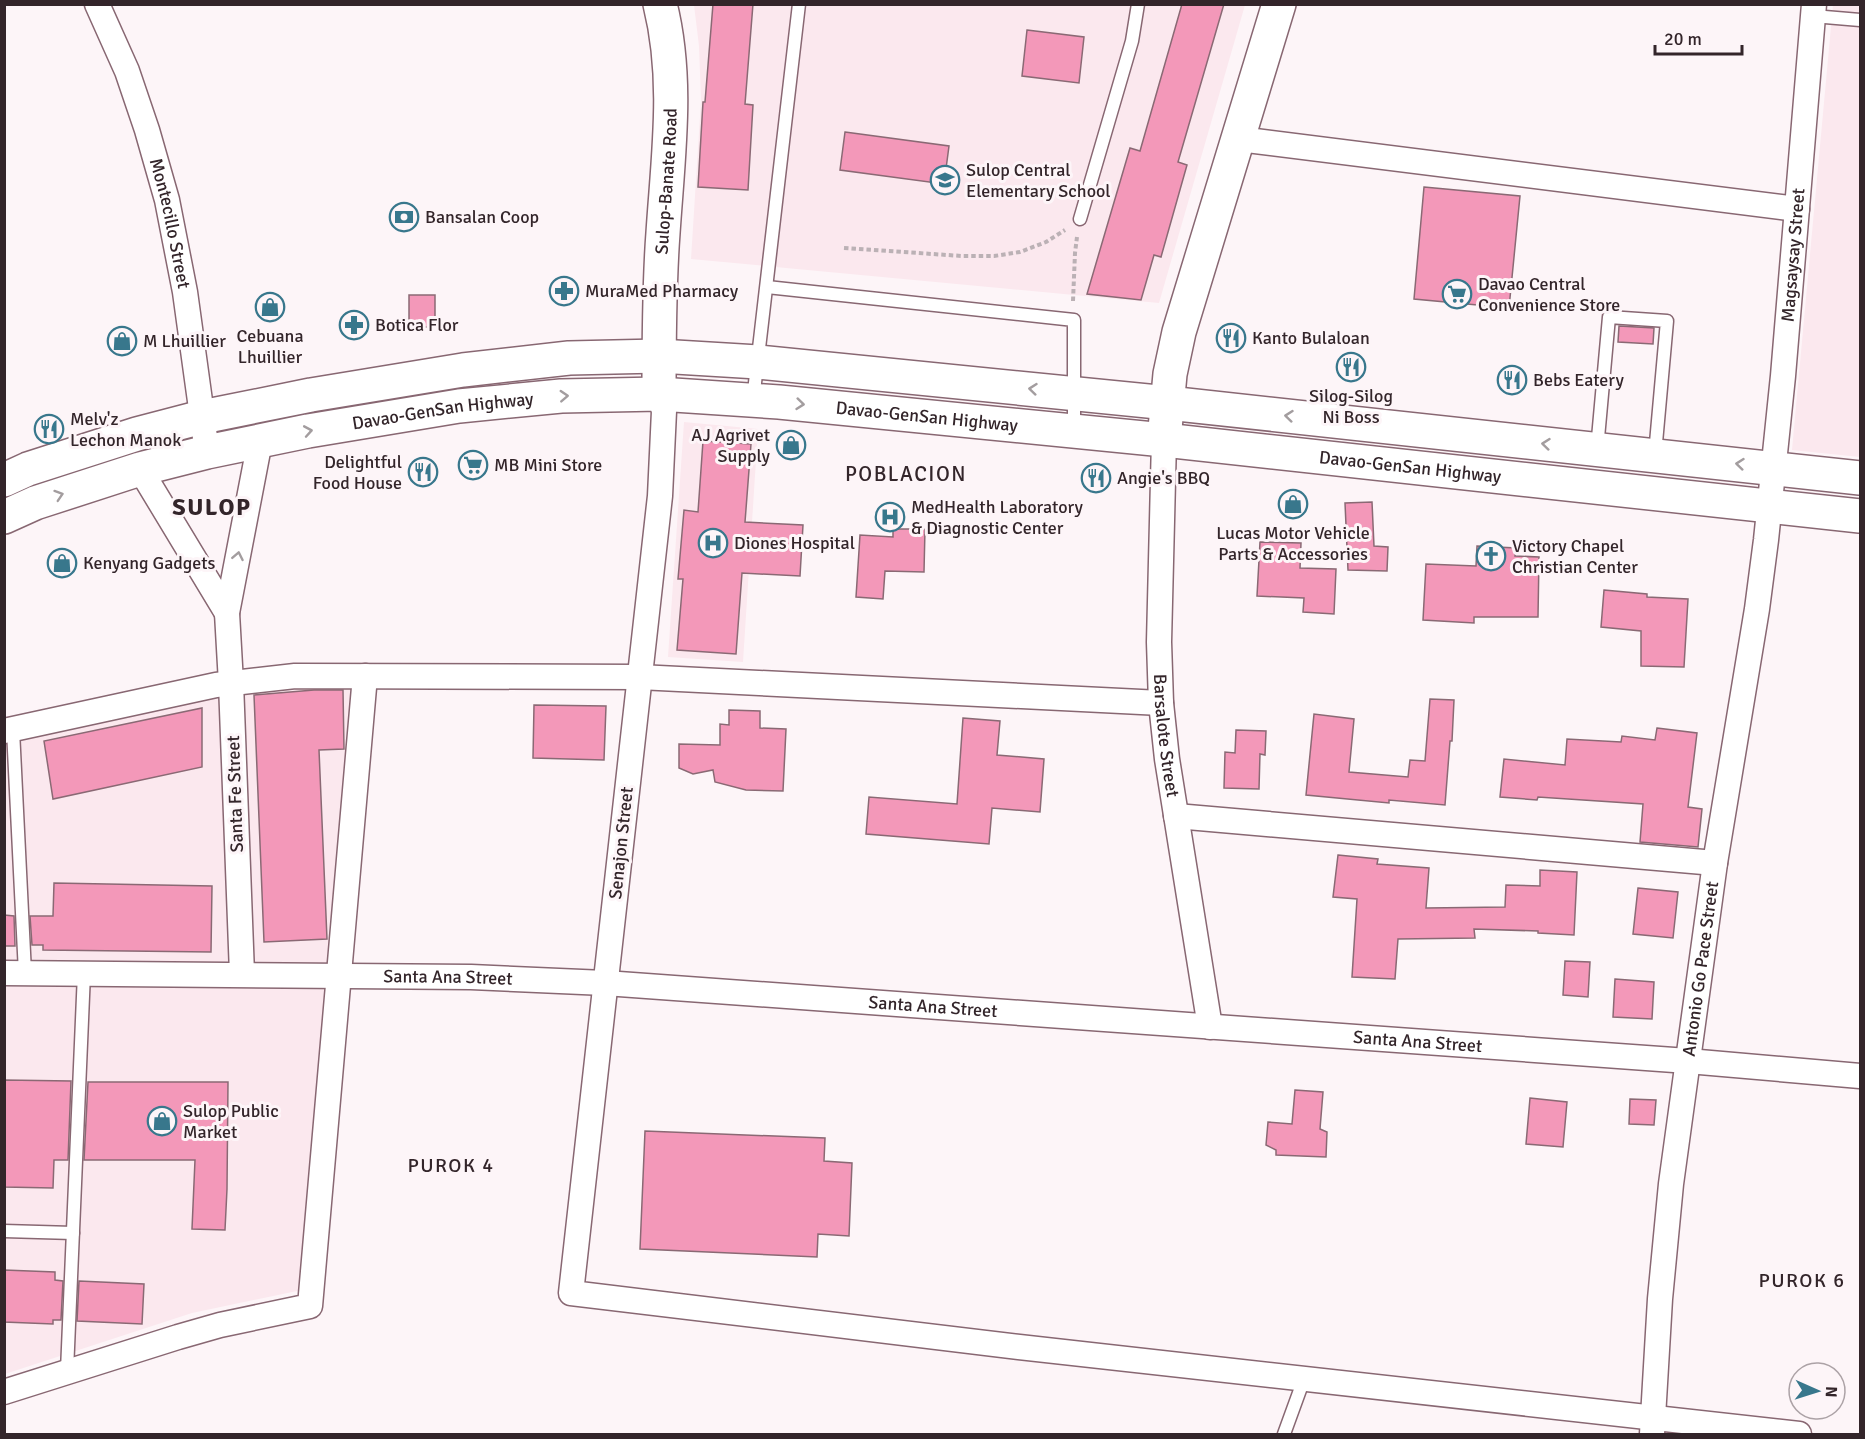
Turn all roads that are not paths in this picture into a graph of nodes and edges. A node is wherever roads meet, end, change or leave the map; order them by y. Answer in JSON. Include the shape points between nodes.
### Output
{"nodes":[{"id":1,"x":97,"y":4,"type":"edge"},
{"id":2,"x":660,"y":4,"type":"edge"},
{"id":3,"x":800,"y":4,"type":"edge"},
{"id":4,"x":1138,"y":4,"type":"edge"},
{"id":5,"x":1279,"y":4,"type":"edge"},
{"id":6,"x":1814,"y":10,"type":"edge"},
{"id":7,"x":1860,"y":20,"type":"edge"},
{"id":8,"x":1239,"y":139,"type":"junction"},
{"id":9,"x":1797,"y":208,"type":"junction"},
{"id":10,"x":1080,"y":219,"type":"road end"},
{"id":11,"x":767,"y":287,"type":"junction"},
{"id":12,"x":659,"y":356,"type":"junction"},
{"id":13,"x":758,"y":362,"type":"junction"},
{"id":14,"x":1074,"y":393,"type":"junction"},
{"id":15,"x":658,"y":394,"type":"junction"},
{"id":16,"x":753,"y":400,"type":"junction"},
{"id":17,"x":1168,"y":403,"type":"junction"},
{"id":18,"x":202,"y":417,"type":"junction"},
{"id":19,"x":1074,"y":432,"type":"junction"},
{"id":20,"x":1164,"y":440,"type":"junction"},
{"id":21,"x":260,"y":441,"type":"junction"},
{"id":22,"x":1597,"y":450,"type":"junction"},
{"id":23,"x":207,"y":452,"type":"junction"},
{"id":24,"x":1655,"y":455,"type":"junction"},
{"id":25,"x":1773,"y":468,"type":"junction"},
{"id":26,"x":140,"y":469,"type":"junction"},
{"id":27,"x":1860,"y":478,"type":"edge"},
{"id":28,"x":4,"y":480,"type":"edge"},
{"id":29,"x":1770,"y":507,"type":"junction"},
{"id":30,"x":1860,"y":516,"type":"edge"},
{"id":31,"x":4,"y":517,"type":"edge"},
{"id":32,"x":227,"y":614,"type":"junction"},
{"id":33,"x":365,"y":676,"type":"junction"},
{"id":34,"x":639,"y":677,"type":"junction"},
{"id":35,"x":231,"y":683,"type":"junction"},
{"id":36,"x":1161,"y":703,"type":"junction"},
{"id":37,"x":9,"y":730,"type":"edge"},
{"id":38,"x":1176,"y":816,"type":"junction"},
{"id":39,"x":1715,"y":863,"type":"junction"},
{"id":40,"x":15,"y":973,"type":"edge"},
{"id":41,"x":84,"y":973,"type":"junction"},
{"id":42,"x":242,"y":974,"type":"junction"},
{"id":43,"x":338,"y":975,"type":"junction"},
{"id":44,"x":605,"y":983,"type":"junction"},
{"id":45,"x":1210,"y":1027,"type":"junction"},
{"id":46,"x":1688,"y":1061,"type":"junction"},
{"id":47,"x":1860,"y":1076,"type":"edge"},
{"id":48,"x":4,"y":1231,"type":"edge"},
{"id":49,"x":73,"y":1233,"type":"junction"},
{"id":50,"x":68,"y":1371,"type":"junction"},
{"id":51,"x":1304,"y":1379,"type":"junction"},
{"id":52,"x":4,"y":1392,"type":"edge"},
{"id":53,"x":1652,"y":1427,"type":"edge"},
{"id":54,"x":1284,"y":1434,"type":"edge"},
{"id":55,"x":1799,"y":1434,"type":"edge"}],
"edges":[{"from":1,"to":18,"type":"street","name":"Montecillo Street","via":[[126,71],[167,200],[185,292]]},
{"from":2,"to":12,"type":"main road","name":"Sulop-Banate Road","via":[[672,97]]},
{"from":3,"to":11,"type":"lane"},
{"from":4,"to":10,"type":"lane","via":[[1132,40]]},
{"from":5,"to":8,"type":"main road"},
{"from":6,"to":7,"type":"lane"},
{"from":6,"to":9,"type":"street","name":"Magsaysay Street"},
{"from":8,"to":9,"type":"street"},
{"from":8,"to":17,"type":"main road","via":[[1179,332]]},
{"from":9,"to":25,"type":"street","name":"Magsaysay Street"},
{"from":11,"to":13,"type":"lane"},
{"from":11,"to":14,"type":"lane","via":[[1074,320]]},
{"from":12,"to":13,"type":"main road","name":"Davao-GenSan Highway"},
{"from":12,"to":15,"type":"main road","name":"Sulop-Banate Road"},
{"from":12,"to":18,"type":"main road","name":"Davao-GenSan Highway","via":[[569,358],[463,370]]},
{"from":14,"to":13,"type":"main road","name":"Davao-GenSan Highway","one_way":true},
{"from":13,"to":16,"type":"lane"},
{"from":14,"to":17,"type":"main road","name":"Davao-GenSan Highway"},
{"from":14,"to":19,"type":"lane"},
{"from":15,"to":16,"type":"main road","name":"Davao-GenSan Highway"},
{"from":21,"to":15,"type":"main road","name":"Davao-GenSan Highway","one_way":true,"via":[[459,406],[561,396]]},
{"from":15,"to":34,"type":"street","name":"Senajon Street","via":[[664,411],[664,445]]},
{"from":16,"to":19,"type":"main road","name":"Davao-GenSan Highway","one_way":true},
{"from":17,"to":20,"type":"main road"},
{"from":22,"to":17,"type":"main road","name":"Davao-GenSan Highway","one_way":true},
{"from":18,"to":23,"type":"street","name":"Montecillo Street"},
{"from":18,"to":28,"type":"main road","name":"Davao-GenSan Highway","via":[[137,434]]},
{"from":19,"to":20,"type":"main road","name":"Davao-GenSan Highway"},
{"from":20,"to":29,"type":"main road","name":"Davao-GenSan Highway"},
{"from":20,"to":36,"type":"street","name":"Barsalote Street"},
{"from":21,"to":23,"type":"main road","name":"Davao-GenSan Highway"},
{"from":32,"to":21,"type":"street","name":"Santa Fe Street","one_way":true},
{"from":22,"to":24,"type":"main road","name":"Davao-GenSan Highway"},
{"from":22,"to":24,"type":"lane","via":[[1609,316],[1667,321]]},
{"from":23,"to":26,"type":"main road","name":"Davao-GenSan Highway"},
{"from":25,"to":24,"type":"main road","name":"Davao-GenSan Highway","one_way":true},
{"from":25,"to":27,"type":"main road","name":"Davao-GenSan Highway"},
{"from":25,"to":29,"type":"street","name":"Magsaysay Street"},
{"from":31,"to":26,"type":"main road","name":"Davao-GenSan Highway","one_way":true},
{"from":26,"to":32,"type":"street","name":"Santa Fe Street"},
{"from":29,"to":30,"type":"main road","name":"Davao-GenSan Highway"},
{"from":29,"to":39,"type":"street","name":"Antonio Go Pace Street"},
{"from":32,"to":35,"type":"street","name":"Santa Fe Street"},
{"from":33,"to":34,"type":"street"},
{"from":33,"to":35,"type":"street","via":[[295,676]]},
{"from":33,"to":43,"type":"street"},
{"from":34,"to":36,"type":"street"},
{"from":34,"to":44,"type":"street","name":"Senajon Street"},
{"from":35,"to":37,"type":"street"},
{"from":35,"to":42,"type":"street","name":"Santa Fe Street"},
{"from":36,"to":38,"type":"street","name":"Barsalote Street"},
{"from":37,"to":40,"type":"lane"},
{"from":38,"to":39,"type":"street"},
{"from":38,"to":45,"type":"street","name":"Barsalote Street"},
{"from":39,"to":46,"type":"street","name":"Antonio Go Pace Street"},
{"from":40,"to":41,"type":"street","name":"Santa Ana Street"},
{"from":41,"to":42,"type":"street","name":"Santa Ana Street"},
{"from":41,"to":49,"type":"lane"},
{"from":42,"to":43,"type":"street","name":"Santa Ana Street"},
{"from":43,"to":44,"type":"street","name":"Santa Ana Street"},
{"from":43,"to":50,"type":"street","via":[[310,1306],[177,1336]]},
{"from":44,"to":45,"type":"street","name":"Santa Ana Street"},
{"from":44,"to":51,"type":"street","name":"Senajon Street","via":[[571,1293]]},
{"from":45,"to":46,"type":"street","name":"Santa Ana Street"},
{"from":46,"to":47,"type":"street","name":"Santa Ana Street"},
{"from":46,"to":53,"type":"street","name":"Antonio Go Pace Street","via":[[1671,1184]]},
{"from":48,"to":49,"type":"lane"},
{"from":49,"to":50,"type":"lane"},
{"from":50,"to":52,"type":"street"},
{"from":51,"to":53,"type":"street"},
{"from":51,"to":54,"type":"lane"},
{"from":53,"to":55,"type":"street"}]}
